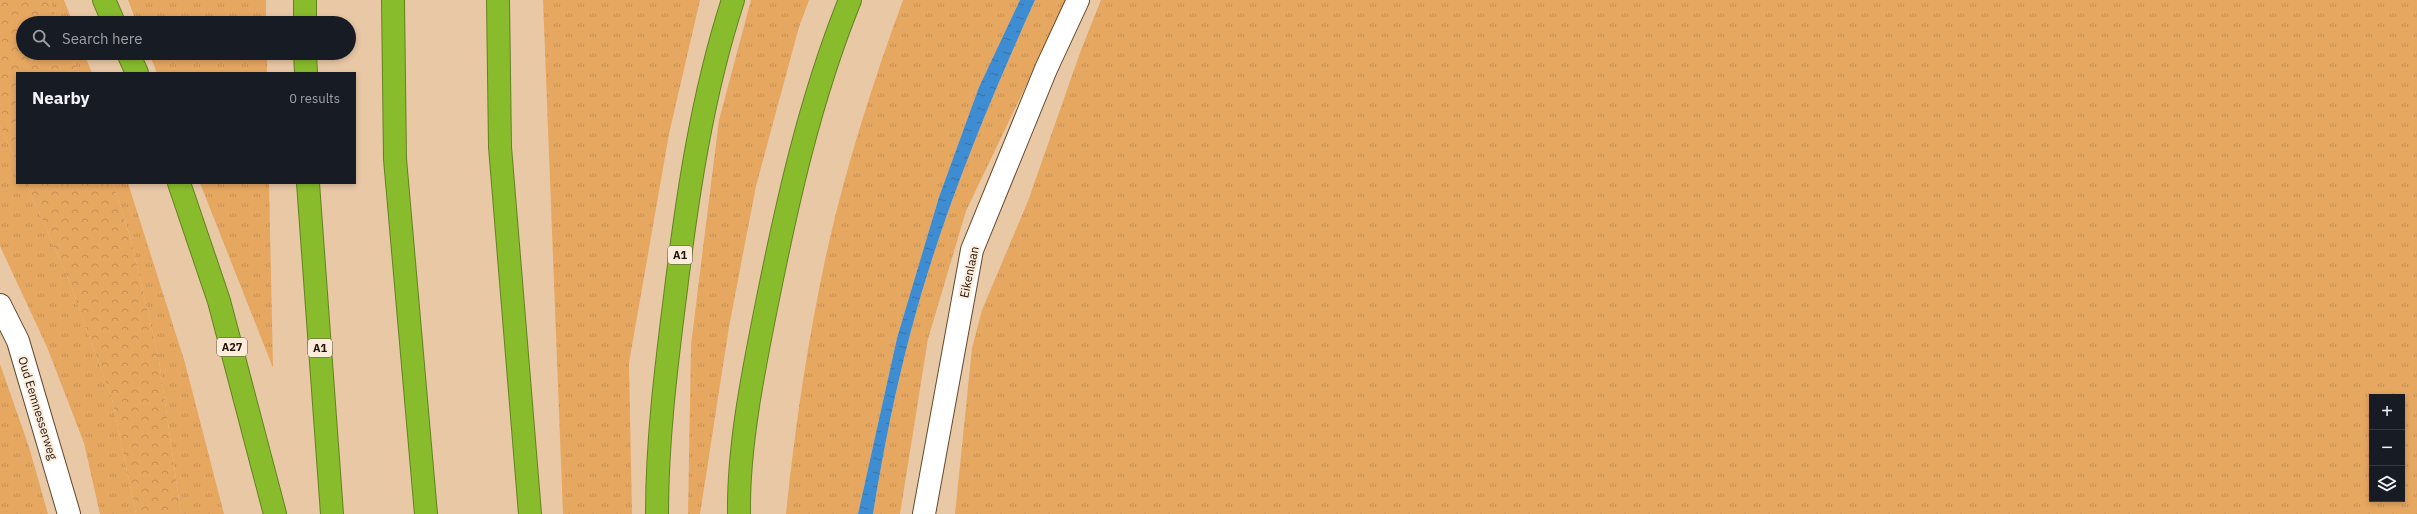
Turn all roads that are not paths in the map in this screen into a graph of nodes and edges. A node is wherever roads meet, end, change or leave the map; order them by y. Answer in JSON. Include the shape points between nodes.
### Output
{"nodes":[{"id":1,"x":104,"y":0,"type":"edge"},
{"id":2,"x":305,"y":0,"type":"edge"},
{"id":3,"x":393,"y":0,"type":"edge"},
{"id":4,"x":498,"y":0,"type":"edge"},
{"id":5,"x":733,"y":0,"type":"edge"},
{"id":6,"x":850,"y":0,"type":"edge"},
{"id":7,"x":1078,"y":0,"type":"edge"},
{"id":8,"x":111,"y":16,"type":"edge"},
{"id":9,"x":305,"y":16,"type":"edge"},
{"id":10,"x":131,"y":60,"type":"edge"},
{"id":11,"x":305,"y":60,"type":"edge"},
{"id":12,"x":136,"y":72,"type":"edge"},
{"id":13,"x":306,"y":72,"type":"edge"},
{"id":14,"x":179,"y":184,"type":"edge"},
{"id":15,"x":308,"y":184,"type":"edge"},
{"id":16,"x":0,"y":305,"type":"edge"},
{"id":17,"x":69,"y":514,"type":"edge"},
{"id":18,"x":276,"y":514,"type":"edge"},
{"id":19,"x":332,"y":514,"type":"edge"},
{"id":20,"x":426,"y":514,"type":"edge"},
{"id":21,"x":530,"y":514,"type":"edge"},
{"id":22,"x":657,"y":514,"type":"edge"},
{"id":23,"x":739,"y":514,"type":"edge"},
{"id":24,"x":924,"y":514,"type":"edge"}],
"edges":[{"from":1,"to":8,"type":"highway"},
{"from":2,"to":9,"type":"highway"},
{"from":3,"to":20,"type":"highway","via":[[395,159]]},
{"from":4,"to":21,"type":"highway","via":[[500,147]]},
{"from":5,"to":22,"type":"highway","number":"A1","via":[[720,38],[686,207],[668,352]]},
{"from":6,"to":23,"type":"highway","via":[[813,105],[782,225],[756,357],[738,482]]},
{"from":7,"to":24,"type":"street","name":"Eikenlaan","via":[[1046,68],[972,250]]},
{"from":10,"to":12,"type":"highway"},
{"from":11,"to":13,"type":"highway"},
{"from":14,"to":18,"type":"highway","number":"A27","via":[[219,301]]},
{"from":15,"to":19,"type":"highway","number":"A1"},
{"from":16,"to":17,"type":"street","name":"Oud Eemnesserweg","via":[[18,340]]}]}
